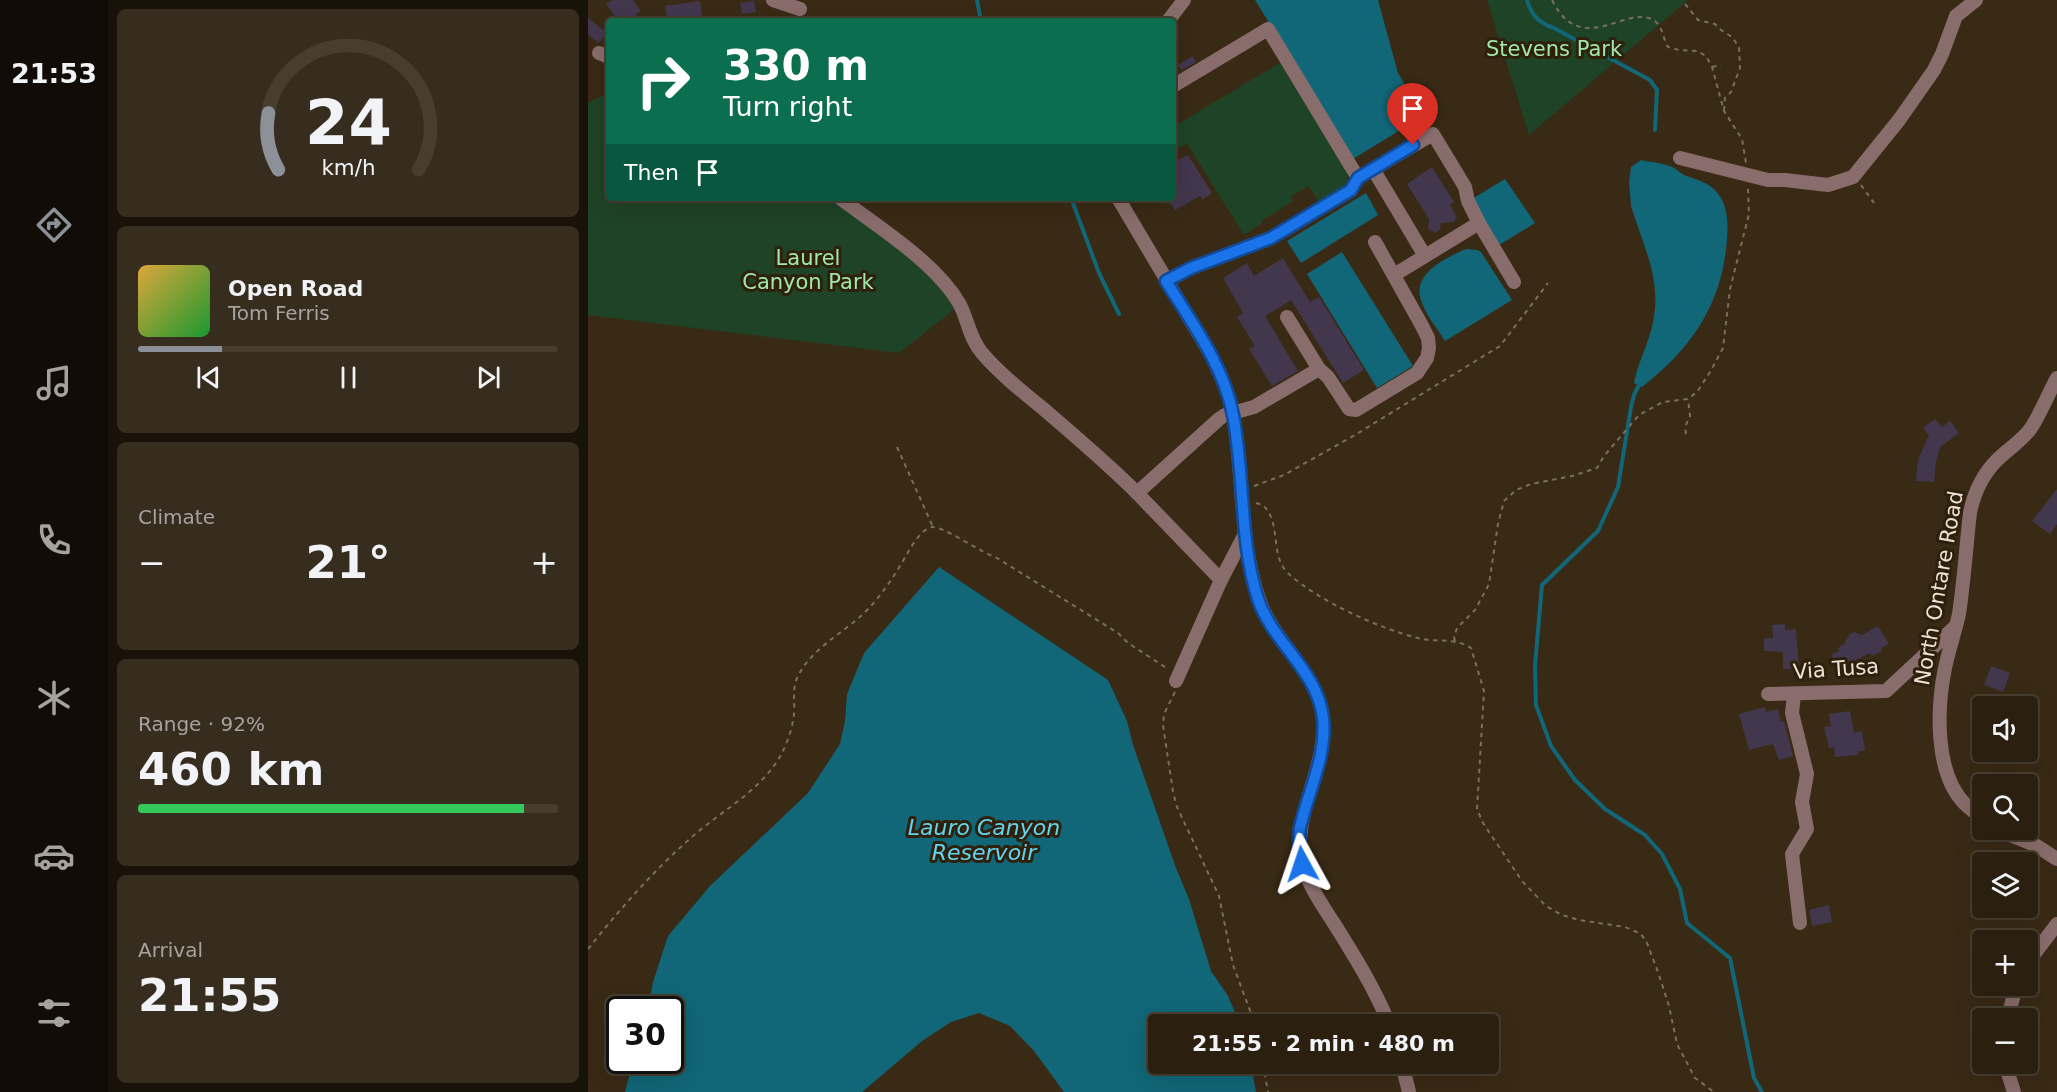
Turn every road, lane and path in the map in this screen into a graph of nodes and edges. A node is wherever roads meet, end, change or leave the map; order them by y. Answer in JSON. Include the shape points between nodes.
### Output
{"nodes":[{"id":1,"x":773,"y":0,"type":"edge"},
{"id":2,"x":1184,"y":0,"type":"edge"},
{"id":3,"x":1552,"y":0,"type":"edge"},
{"id":4,"x":1976,"y":0,"type":"edge"},
{"id":5,"x":1685,"y":4,"type":"dead end"},
{"id":6,"x":800,"y":10,"type":"edge"},
{"id":7,"x":1170,"y":18,"type":"edge"},
{"id":8,"x":1721,"y":65,"type":"dead end"},
{"id":9,"x":1712,"y":67,"type":"junction"},
{"id":10,"x":1176,"y":84,"type":"edge"},
{"id":11,"x":1724,"y":111,"type":"junction"},
{"id":12,"x":1680,"y":158,"type":"dead end"},
{"id":13,"x":1373,"y":169,"type":"junction"},
{"id":14,"x":1747,"y":174,"type":"junction"},
{"id":15,"x":1853,"y":177,"type":"junction"},
{"id":16,"x":1358,"y":178,"type":"junction"},
{"id":17,"x":844,"y":201,"type":"edge"},
{"id":18,"x":1120,"y":201,"type":"edge"},
{"id":19,"x":1874,"y":203,"type":"dead end"},
{"id":20,"x":1479,"y":223,"type":"junction"},
{"id":21,"x":1375,"y":242,"type":"dead end"},
{"id":22,"x":1425,"y":256,"type":"junction"},
{"id":23,"x":1394,"y":275,"type":"junction"},
{"id":24,"x":1166,"y":281,"type":"junction"},
{"id":25,"x":1514,"y":282,"type":"dead end"},
{"id":26,"x":1548,"y":284,"type":"dead end"},
{"id":27,"x":1287,"y":317,"type":"dead end"},
{"id":28,"x":1319,"y":369,"type":"junction"},
{"id":29,"x":2057,"y":378,"type":"edge"},
{"id":30,"x":1688,"y":399,"type":"junction"},
{"id":31,"x":1233,"y":413,"type":"junction"},
{"id":32,"x":1686,"y":434,"type":"dead end"},
{"id":33,"x":897,"y":447,"type":"dead end"},
{"id":34,"x":1242,"y":486,"type":"junction"},
{"id":35,"x":1137,"y":493,"type":"junction"},
{"id":36,"x":1244,"y":503,"type":"junction"},
{"id":37,"x":933,"y":527,"type":"junction"},
{"id":38,"x":1245,"y":534,"type":"junction"},
{"id":39,"x":1221,"y":580,"type":"junction"},
{"id":40,"x":1956,"y":626,"type":"junction"},
{"id":41,"x":1455,"y":641,"type":"junction"},
{"id":42,"x":1177,"y":678,"type":"junction"},
{"id":43,"x":1768,"y":694,"type":"dead end"},
{"id":44,"x":1794,"y":694,"type":"junction"},
{"id":45,"x":1972,"y":810,"type":"edge"},
{"id":46,"x":2023,"y":840,"type":"edge"},
{"id":47,"x":2057,"y":859,"type":"edge"},
{"id":48,"x":1800,"y":923,"type":"dead end"},
{"id":49,"x":2057,"y":924,"type":"edge"},
{"id":50,"x":588,"y":949,"type":"edge"},
{"id":51,"x":2038,"y":949,"type":"edge"},
{"id":52,"x":1251,"y":1014,"type":"edge"},
{"id":53,"x":1385,"y":1014,"type":"edge"},
{"id":54,"x":1265,"y":1074,"type":"edge"},
{"id":55,"x":1404,"y":1074,"type":"edge"},
{"id":56,"x":2008,"y":1074,"type":"edge"},
{"id":57,"x":1268,"y":1092,"type":"edge"},
{"id":58,"x":1409,"y":1092,"type":"edge"},
{"id":59,"x":1714,"y":1092,"type":"edge"},
{"id":60,"x":2014,"y":1092,"type":"edge"}],
"edges":[{"from":1,"to":6,"type":"street"},
{"from":2,"to":7,"type":"street"},
{"from":3,"to":9,"type":"path","via":[[1570,21],[1588,27],[1648,17],[1658,24],[1668,47],[1702,52]]},
{"from":4,"to":15,"type":"street","via":[[1956,16],[1934,70]]},
{"from":5,"to":11,"type":"path","via":[[1698,20],[1715,24],[1732,36],[1739,47],[1740,68],[1725,98]]},
{"from":8,"to":9,"type":"path"},
{"from":9,"to":11,"type":"path"},
{"from":10,"to":16,"type":"street","via":[[1268,29]]},
{"from":11,"to":14,"type":"path","via":[[1743,143]]},
{"from":12,"to":14,"type":"street"},
{"from":13,"to":16,"type":"street"},
{"from":13,"to":20,"type":"street","via":[[1433,134],[1465,187]]},
{"from":13,"to":22,"type":"street"},
{"from":14,"to":15,"type":"street","via":[[1768,180],[1828,185]]},
{"from":14,"to":30,"type":"path","via":[[1749,214],[1730,289],[1724,348]]},
{"from":15,"to":19,"type":"path"},
{"from":16,"to":24,"type":"street","via":[[1351,190],[1271,238]]},
{"from":17,"to":35,"type":"street","via":[[932,271],[960,304],[981,352]]},
{"from":18,"to":24,"type":"street"},
{"from":20,"to":22,"type":"street"},
{"from":20,"to":25,"type":"street"},
{"from":21,"to":23,"type":"street"},
{"from":22,"to":23,"type":"street"},
{"from":23,"to":28,"type":"street","via":[[1428,338],[1423,366],[1352,411]]},
{"from":24,"to":31,"type":"street","via":[[1211,355]]},
{"from":26,"to":34,"type":"path","via":[[1512,333],[1485,356],[1284,475]]},
{"from":27,"to":28,"type":"street"},
{"from":28,"to":31,"type":"street","via":[[1254,407]]},
{"from":29,"to":40,"type":"street","name":"North Ontare Road","via":[[2031,428],[1996,460],[1979,485],[1970,513]]},
{"from":30,"to":32,"type":"path"},
{"from":30,"to":41,"type":"path","via":[[1663,402],[1639,415],[1597,468],[1531,484],[1504,501],[1490,584],[1475,610],[1457,628]]},
{"from":31,"to":34,"type":"street"},
{"from":31,"to":35,"type":"street","via":[[1219,419]]},
{"from":33,"to":37,"type":"path"},
{"from":34,"to":36,"type":"street"},
{"from":35,"to":39,"type":"street"},
{"from":36,"to":38,"type":"street"},
{"from":36,"to":41,"type":"path","via":[[1266,508],[1273,519],[1283,569],[1311,591],[1404,634]]},
{"from":37,"to":42,"type":"path","via":[[997,558],[1118,633]]},
{"from":37,"to":50,"type":"path","via":[[914,543],[878,599],[803,667],[796,680],[790,734],[774,766],[738,802],[676,851]]},
{"from":38,"to":39,"type":"street"},
{"from":38,"to":53,"type":"street","via":[[1259,601],[1268,621],[1309,679],[1321,705],[1324,734],[1300,830],[1302,864],[1312,889]]},
{"from":39,"to":42,"type":"street"},
{"from":40,"to":44,"type":"street","name":"Via Tusa","via":[[1886,691]]},
{"from":40,"to":45,"type":"street","name":"North Ontare Road","via":[[1942,689],[1941,749],[1953,787]]},
{"from":41,"to":59,"type":"path","via":[[1471,648],[1484,691],[1477,809],[1483,823],[1522,881],[1546,906],[1562,915],[1625,927],[1641,934],[1658,972],[1677,1044],[1695,1078]]},
{"from":42,"to":52,"type":"path","via":[[1163,725],[1173,792],[1219,896],[1233,965]]},
{"from":43,"to":44,"type":"street","name":"Via Tusa"},
{"from":44,"to":48,"type":"street","via":[[1792,712],[1807,774],[1802,802],[1807,829],[1792,854]]},
{"from":46,"to":47,"type":"street"},
{"from":49,"to":51,"type":"street"},
{"from":54,"to":57,"type":"path"},
{"from":55,"to":58,"type":"street"},
{"from":56,"to":60,"type":"street"}]}
